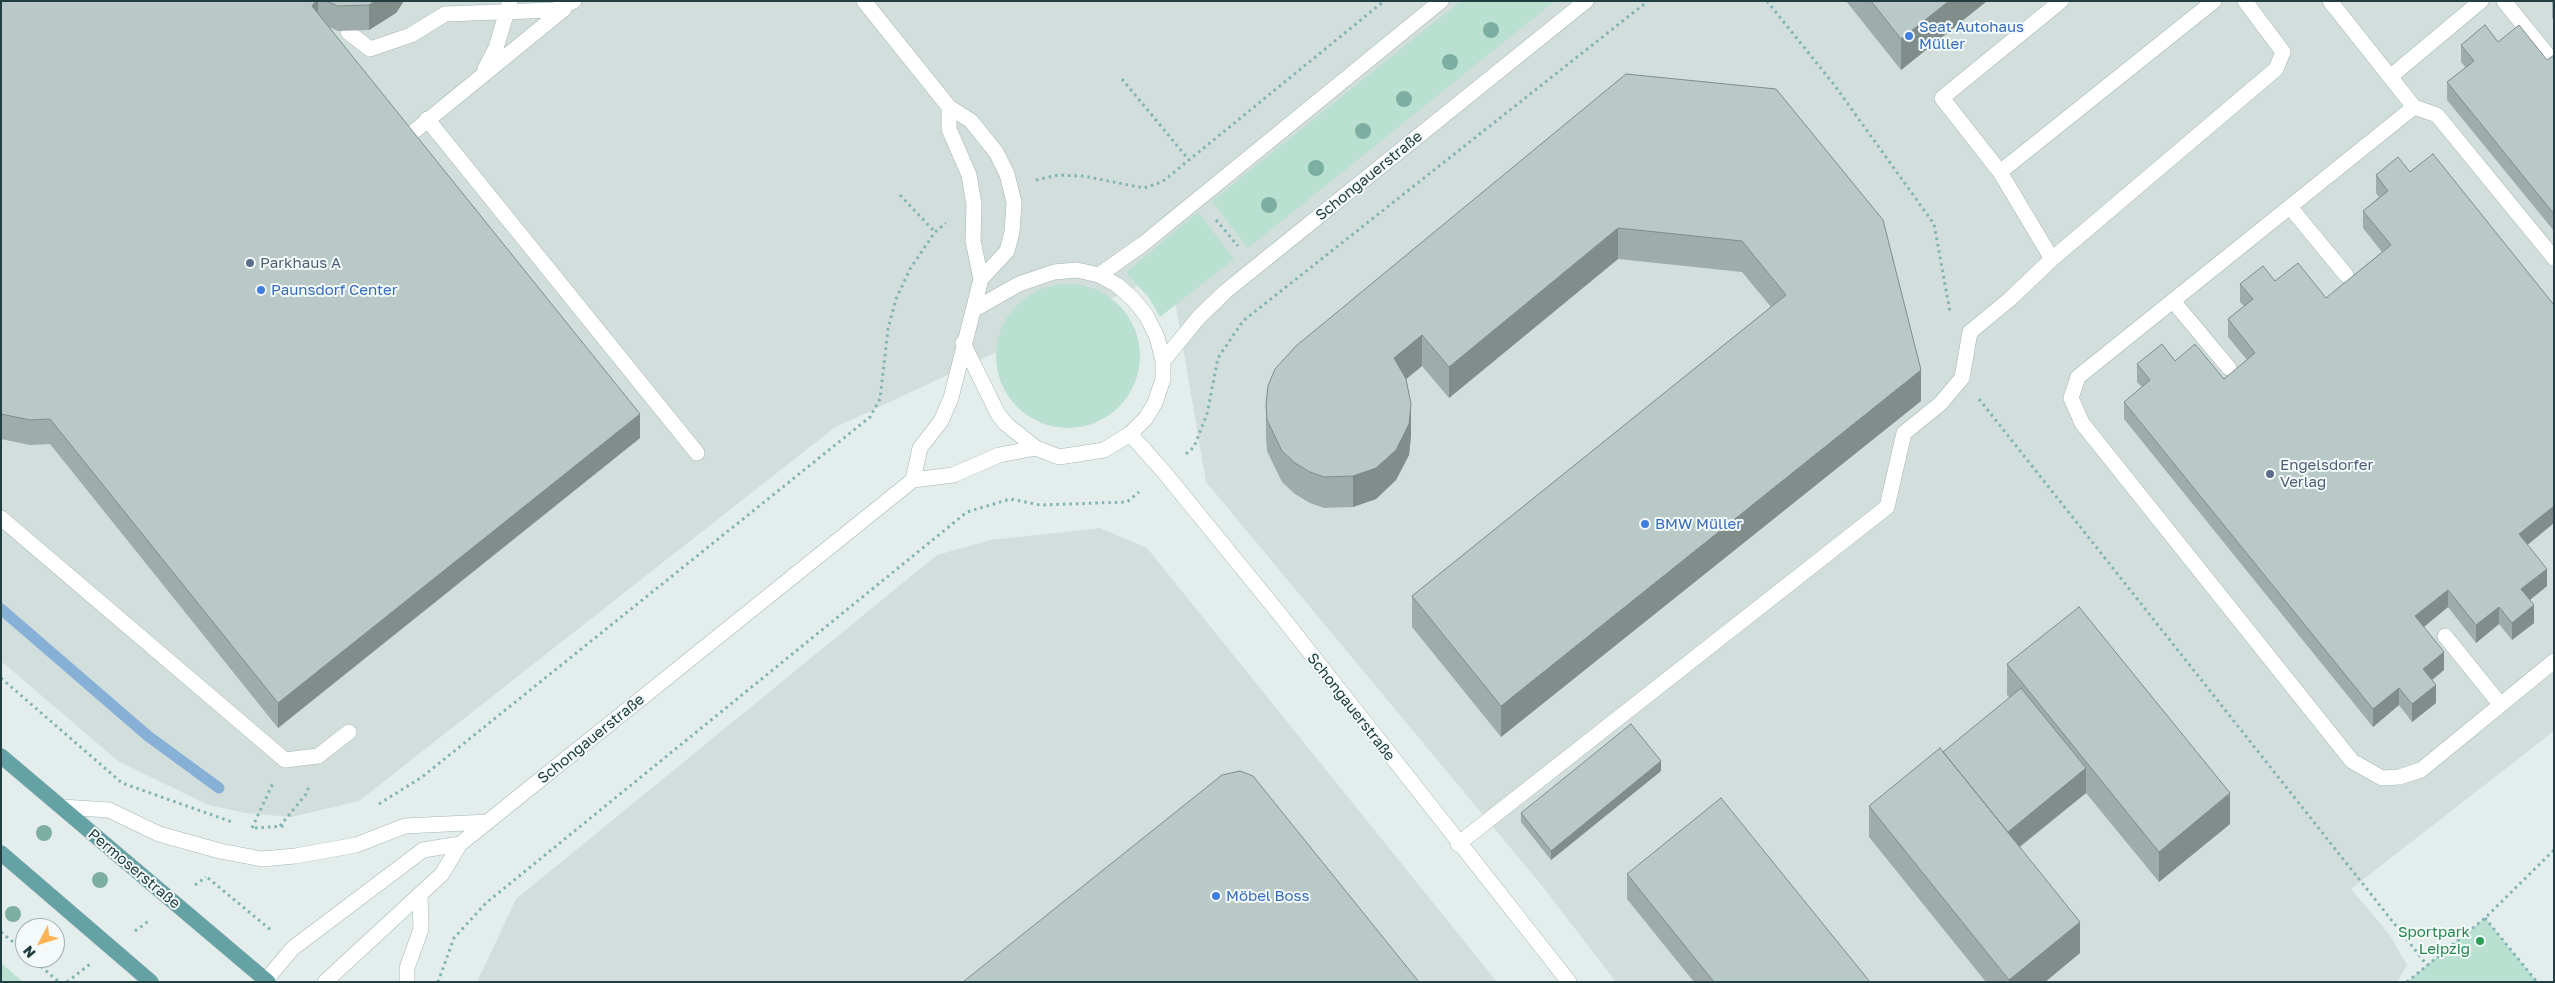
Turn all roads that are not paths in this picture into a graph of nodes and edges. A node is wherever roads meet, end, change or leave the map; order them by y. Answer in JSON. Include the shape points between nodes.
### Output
{"nodes":[{"id":1,"x":864,"y":1,"type":"edge"},
{"id":2,"x":1441,"y":1,"type":"edge"},
{"id":3,"x":1586,"y":1,"type":"edge"},
{"id":4,"x":2061,"y":1,"type":"edge"},
{"id":5,"x":2214,"y":1,"type":"edge"},
{"id":6,"x":2245,"y":1,"type":"edge"},
{"id":7,"x":2330,"y":1,"type":"edge"},
{"id":8,"x":2481,"y":1,"type":"edge"},
{"id":9,"x":2504,"y":1,"type":"edge"},
{"id":10,"x":572,"y":3,"type":"edge"},
{"id":11,"x":508,"y":7,"type":"edge"},
{"id":12,"x":348,"y":32,"type":"edge"},
{"id":13,"x":2546,"y":53,"type":"dead end"},
{"id":14,"x":482,"y":75,"type":"junction"},
{"id":15,"x":2390,"y":77,"type":"junction"},
{"id":16,"x":949,"y":107,"type":"junction"},
{"id":17,"x":2414,"y":107,"type":"junction"},
{"id":18,"x":427,"y":119,"type":"junction"},
{"id":19,"x":401,"y":142,"type":"edge"},
{"id":20,"x":2000,"y":172,"type":"junction"},
{"id":21,"x":2290,"y":207,"type":"junction"},
{"id":22,"x":2554,"y":258,"type":"edge"},
{"id":23,"x":2052,"y":260,"type":"junction"},
{"id":24,"x":1099,"y":275,"type":"junction"},
{"id":25,"x":2346,"y":275,"type":"dead end"},
{"id":26,"x":981,"y":279,"type":"junction"},
{"id":27,"x":2173,"y":301,"type":"junction"},
{"id":28,"x":973,"y":310,"type":"junction"},
{"id":29,"x":963,"y":343,"type":"junction"},
{"id":30,"x":1163,"y":362,"type":"junction"},
{"id":31,"x":2228,"y":368,"type":"dead end"},
{"id":32,"x":1130,"y":434,"type":"junction"},
{"id":33,"x":1036,"y":448,"type":"junction"},
{"id":34,"x":697,"y":453,"type":"dead end"},
{"id":35,"x":913,"y":480,"type":"junction"},
{"id":36,"x":1,"y":518,"type":"edge"},
{"id":37,"x":2445,"y":636,"type":"dead end"},
{"id":38,"x":2554,"y":661,"type":"edge"},
{"id":39,"x":2500,"y":704,"type":"junction"},
{"id":40,"x":349,"y":732,"type":"dead end"},
{"id":41,"x":1,"y":756,"type":"edge"},
{"id":42,"x":62,"y":808,"type":"junction"},
{"id":43,"x":488,"y":822,"type":"junction"},
{"id":44,"x":460,"y":844,"type":"junction"},
{"id":45,"x":1458,"y":844,"type":"junction"},
{"id":46,"x":1,"y":853,"type":"edge"},
{"id":47,"x":420,"y":896,"type":"junction"},
{"id":48,"x":265,"y":981,"type":"edge"},
{"id":49,"x":152,"y":982,"type":"edge"},
{"id":50,"x":325,"y":982,"type":"edge"},
{"id":51,"x":407,"y":982,"type":"edge"},
{"id":52,"x":1569,"y":982,"type":"edge"}],
"edges":[{"from":1,"to":16,"type":"street"},
{"from":2,"to":24,"type":"street","via":[[1143,244]]},
{"from":3,"to":30,"type":"street","name":"Schongauerstraße","via":[[1226,291],[1199,317]]},
{"from":4,"to":20,"type":"street","via":[[1942,98]]},
{"from":5,"to":20,"type":"street"},
{"from":6,"to":23,"type":"street","via":[[2283,52],[2276,69]]},
{"from":7,"to":15,"type":"street"},
{"from":8,"to":15,"type":"street"},
{"from":9,"to":13,"type":"street"},
{"from":10,"to":11,"type":"street","via":[[554,10]]},
{"from":10,"to":14,"type":"street"},
{"from":11,"to":12,"type":"street","via":[[445,14],[411,35],[370,49]]},
{"from":11,"to":14,"type":"street","via":[[496,48]]},
{"from":14,"to":18,"type":"street"},
{"from":15,"to":17,"type":"street"},
{"from":16,"to":26,"type":"street","via":[[949,129],[969,175],[974,204],[973,241]]},
{"from":16,"to":26,"type":"street","via":[[970,121],[996,152],[1014,202],[1007,251]]},
{"from":17,"to":21,"type":"street"},
{"from":17,"to":22,"type":"street","via":[[2437,115]]},
{"from":18,"to":19,"type":"street"},
{"from":18,"to":34,"type":"street"},
{"from":20,"to":23,"type":"street"},
{"from":21,"to":25,"type":"street"},
{"from":21,"to":27,"type":"street"},
{"from":23,"to":45,"type":"street","via":[[1970,332],[1962,378],[1940,404],[1904,433],[1887,507]]},
{"from":24,"to":28,"type":"street","via":[[1077,270],[1054,272],[1019,284]]},
{"from":24,"to":30,"type":"street","via":[[1134,299],[1146,315],[1157,337]]},
{"from":26,"to":28,"type":"street"},
{"from":27,"to":31,"type":"street"},
{"from":27,"to":39,"type":"street","via":[[2078,377],[2071,398],[2082,422],[2352,761],[2382,778],[2399,778],[2421,770]]},
{"from":28,"to":29,"type":"street"},
{"from":29,"to":33,"type":"street","via":[[998,414]]},
{"from":29,"to":35,"type":"street","via":[[951,398],[941,421],[920,448]]},
{"from":30,"to":32,"type":"street","via":[[1163,379],[1155,403]]},
{"from":32,"to":33,"type":"street","via":[[1104,450],[1081,455],[1059,457]]},
{"from":32,"to":45,"type":"street","name":"Schongauerstraße","via":[[1282,617]]},
{"from":33,"to":35,"type":"street","via":[[999,455],[953,475]]},
{"from":35,"to":43,"type":"street","name":"Schongauerstraße"},
{"from":36,"to":40,"type":"street","via":[[284,760],[318,756]]},
{"from":37,"to":39,"type":"street"},
{"from":38,"to":39,"type":"street"},
{"from":41,"to":42,"type":"main road","name":"Permoserstraße"},
{"from":42,"to":43,"type":"street","via":[[109,810],[159,834],[262,859],[356,845],[405,826]]},
{"from":42,"to":48,"type":"main road","name":"Permoserstraße"},
{"from":43,"to":44,"type":"street","name":"Schongauerstraße"},
{"from":44,"to":47,"type":"street","via":[[442,874]]},
{"from":44,"to":48,"type":"street","name":"Schongauerstraße","via":[[423,850],[293,948]]},
{"from":45,"to":52,"type":"street","name":"Schongauerstraße"},
{"from":46,"to":49,"type":"main road"},
{"from":47,"to":50,"type":"street"},
{"from":47,"to":51,"type":"street","via":[[421,929],[407,968]]}]}
